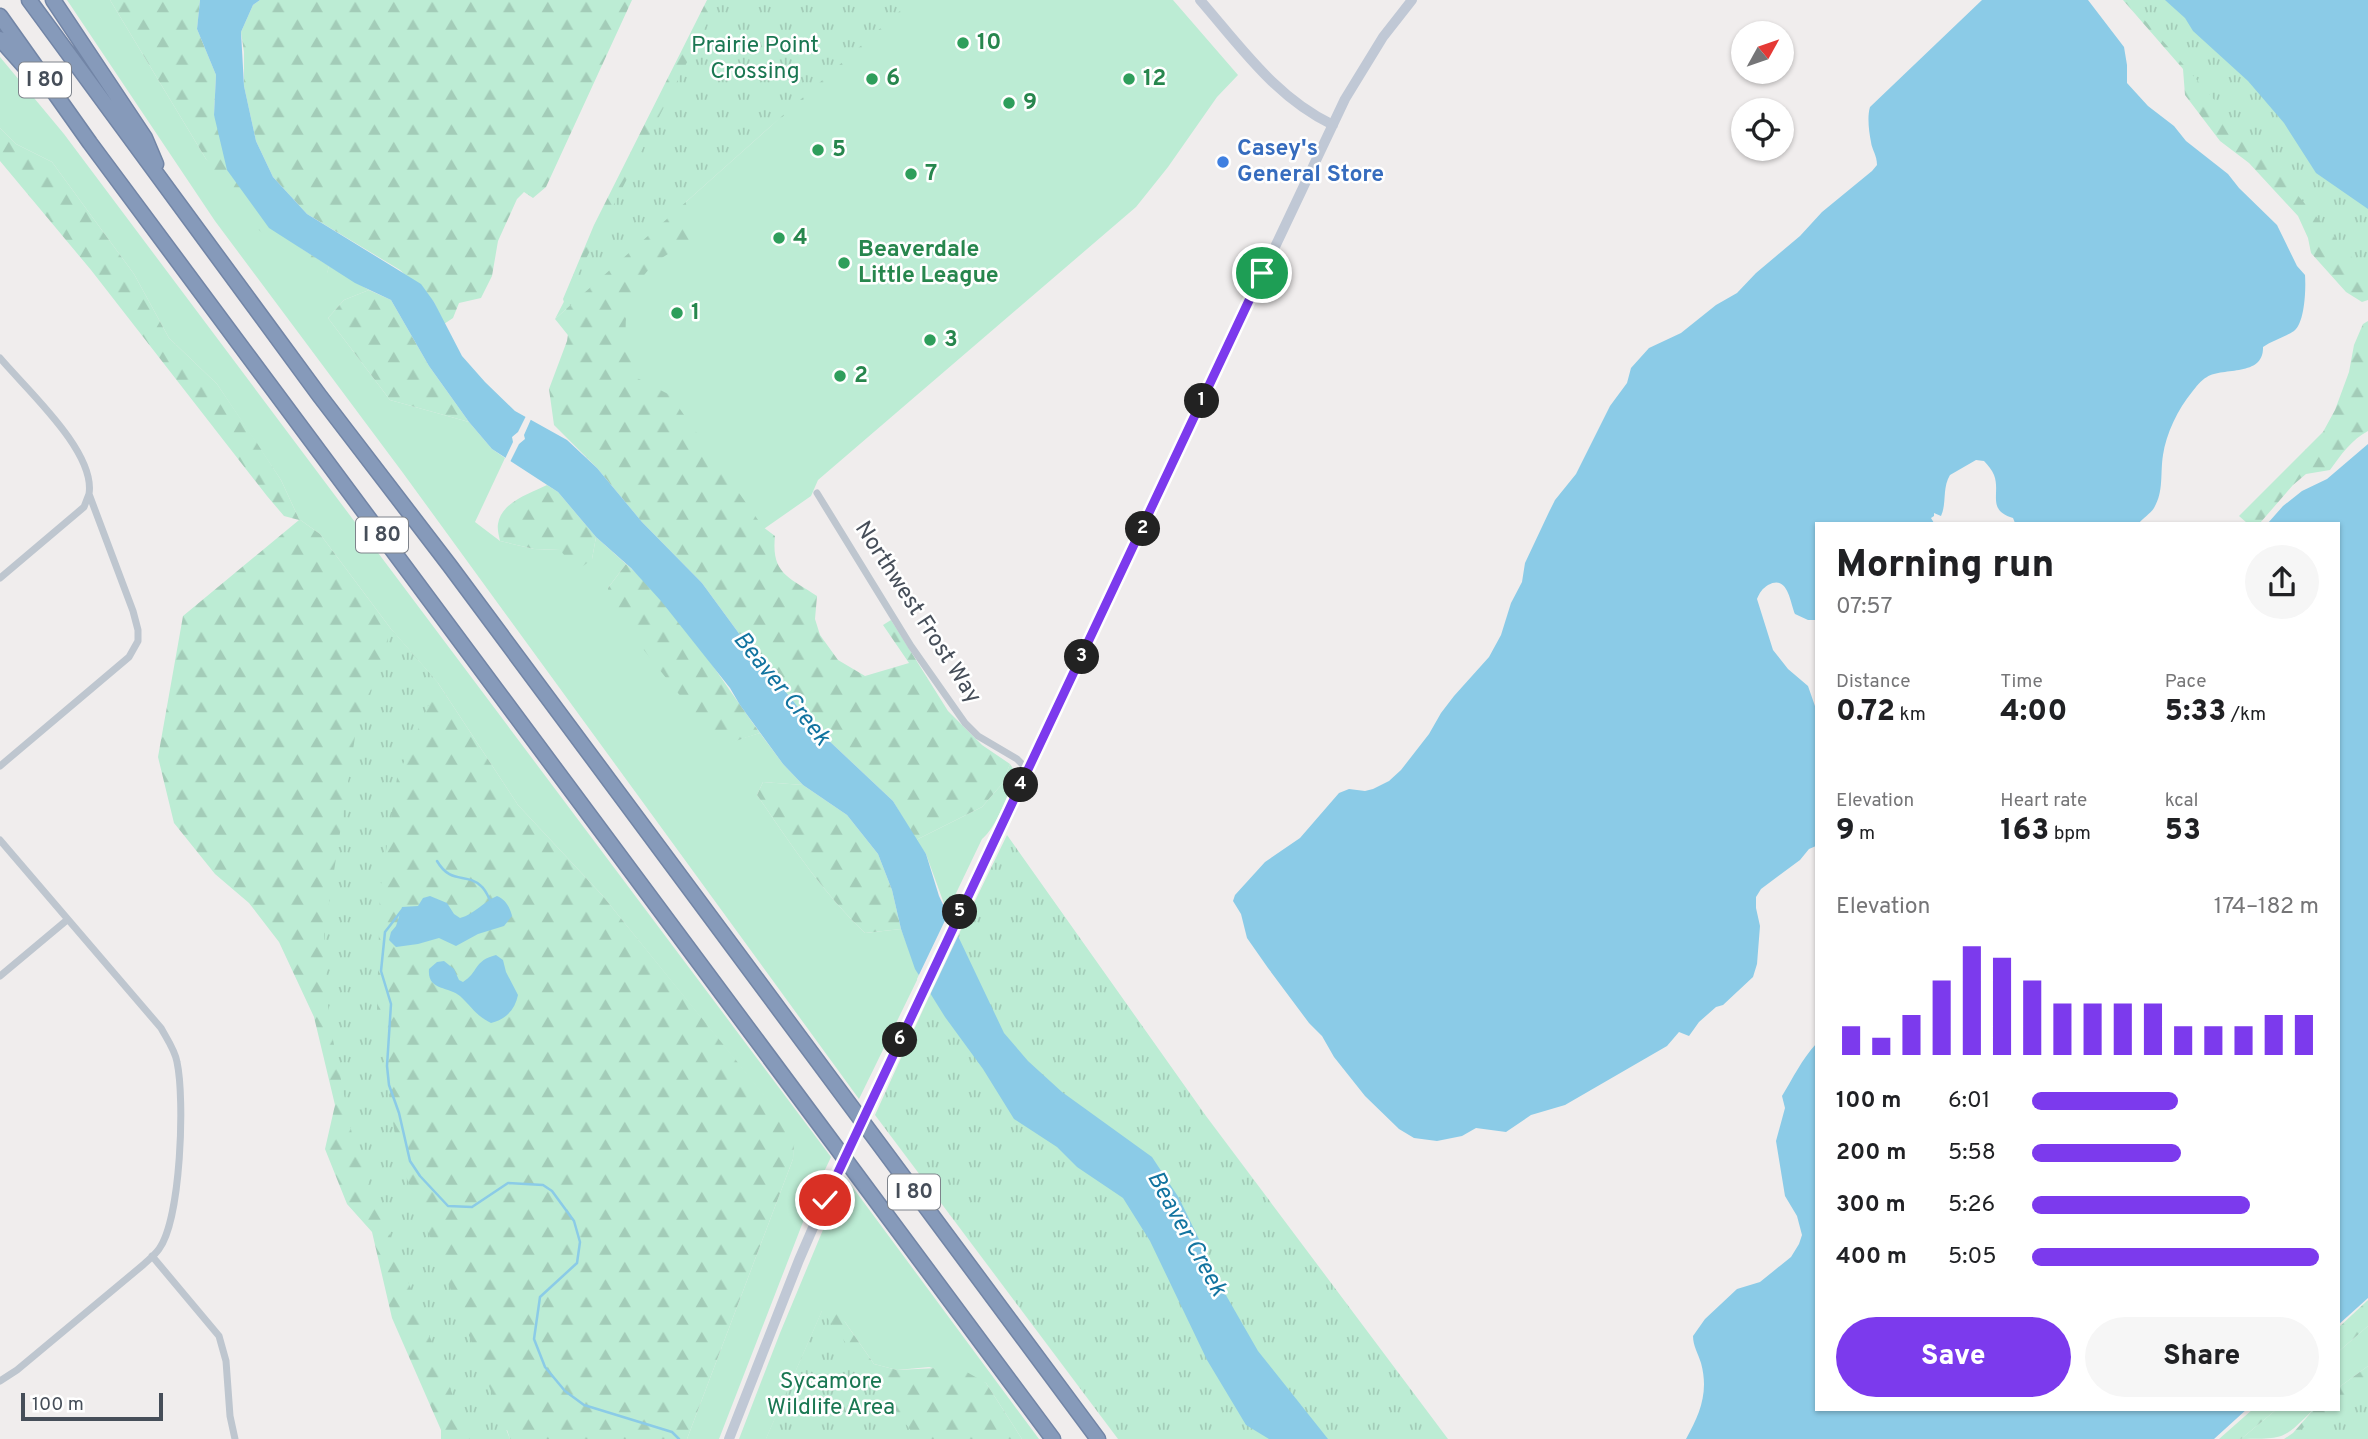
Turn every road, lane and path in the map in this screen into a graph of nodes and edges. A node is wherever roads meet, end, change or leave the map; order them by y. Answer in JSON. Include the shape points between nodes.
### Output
{"nodes":[{"id":1,"x":29,"y":0,"type":"edge"},
{"id":2,"x":53,"y":0,"type":"edge"},
{"id":3,"x":1200,"y":0,"type":"edge"},
{"id":4,"x":1412,"y":0,"type":"edge"},
{"id":5,"x":0,"y":16,"type":"edge"},
{"id":6,"x":0,"y":39,"type":"edge"},
{"id":7,"x":1333,"y":125,"type":"junction"},
{"id":8,"x":90,"y":144,"type":"junction"},
{"id":9,"x":165,"y":184,"type":"junction"},
{"id":10,"x":0,"y":358,"type":"edge"},
{"id":11,"x":817,"y":493,"type":"dead end"},
{"id":12,"x":89,"y":495,"type":"junction"},
{"id":13,"x":0,"y":578,"type":"edge"},
{"id":14,"x":0,"y":766,"type":"edge"},
{"id":15,"x":1028,"y":770,"type":"junction"},
{"id":16,"x":0,"y":841,"type":"edge"},
{"id":17,"x":67,"y":920,"type":"junction"},
{"id":18,"x":0,"y":976,"type":"edge"},
{"id":19,"x":152,"y":1256,"type":"junction"},
{"id":20,"x":0,"y":1381,"type":"edge"},
{"id":21,"x":235,"y":1439,"type":"edge"},
{"id":22,"x":729,"y":1439,"type":"edge"},
{"id":23,"x":1053,"y":1439,"type":"edge"},
{"id":24,"x":1098,"y":1439,"type":"edge"}],
"edges":[{"from":1,"to":9,"type":"highway","number":"I 80"},
{"from":2,"to":9,"type":"highway","via":[[145,138]]},
{"from":3,"to":7,"type":"main road","via":[[1283,94]]},
{"from":4,"to":7,"type":"main road","via":[[1369,59]]},
{"from":5,"to":8,"type":"highway","number":"I 80"},
{"from":6,"to":8,"type":"highway"},
{"from":7,"to":15,"type":"main road"},
{"from":8,"to":23,"type":"highway","number":"I 80"},
{"from":9,"to":24,"type":"highway","number":"I 80"},
{"from":10,"to":12,"type":"street","via":[[70,438],[89,476]]},
{"from":11,"to":15,"type":"street","name":"Northwest Frost Way","via":[[957,712],[978,736]]},
{"from":12,"to":13,"type":"street","via":[[85,507]]},
{"from":12,"to":14,"type":"street","via":[[135,621],[138,641],[129,657]]},
{"from":15,"to":22,"type":"main road","bridge":true,"via":[[825,1200]]},
{"from":16,"to":17,"type":"street"},
{"from":17,"to":18,"type":"street"},
{"from":17,"to":19,"type":"street","via":[[161,1028],[177,1061],[181,1111],[178,1171],[167,1226],[160,1248]]},
{"from":19,"to":20,"type":"street"},
{"from":19,"to":21,"type":"street","via":[[219,1336]]}]}
